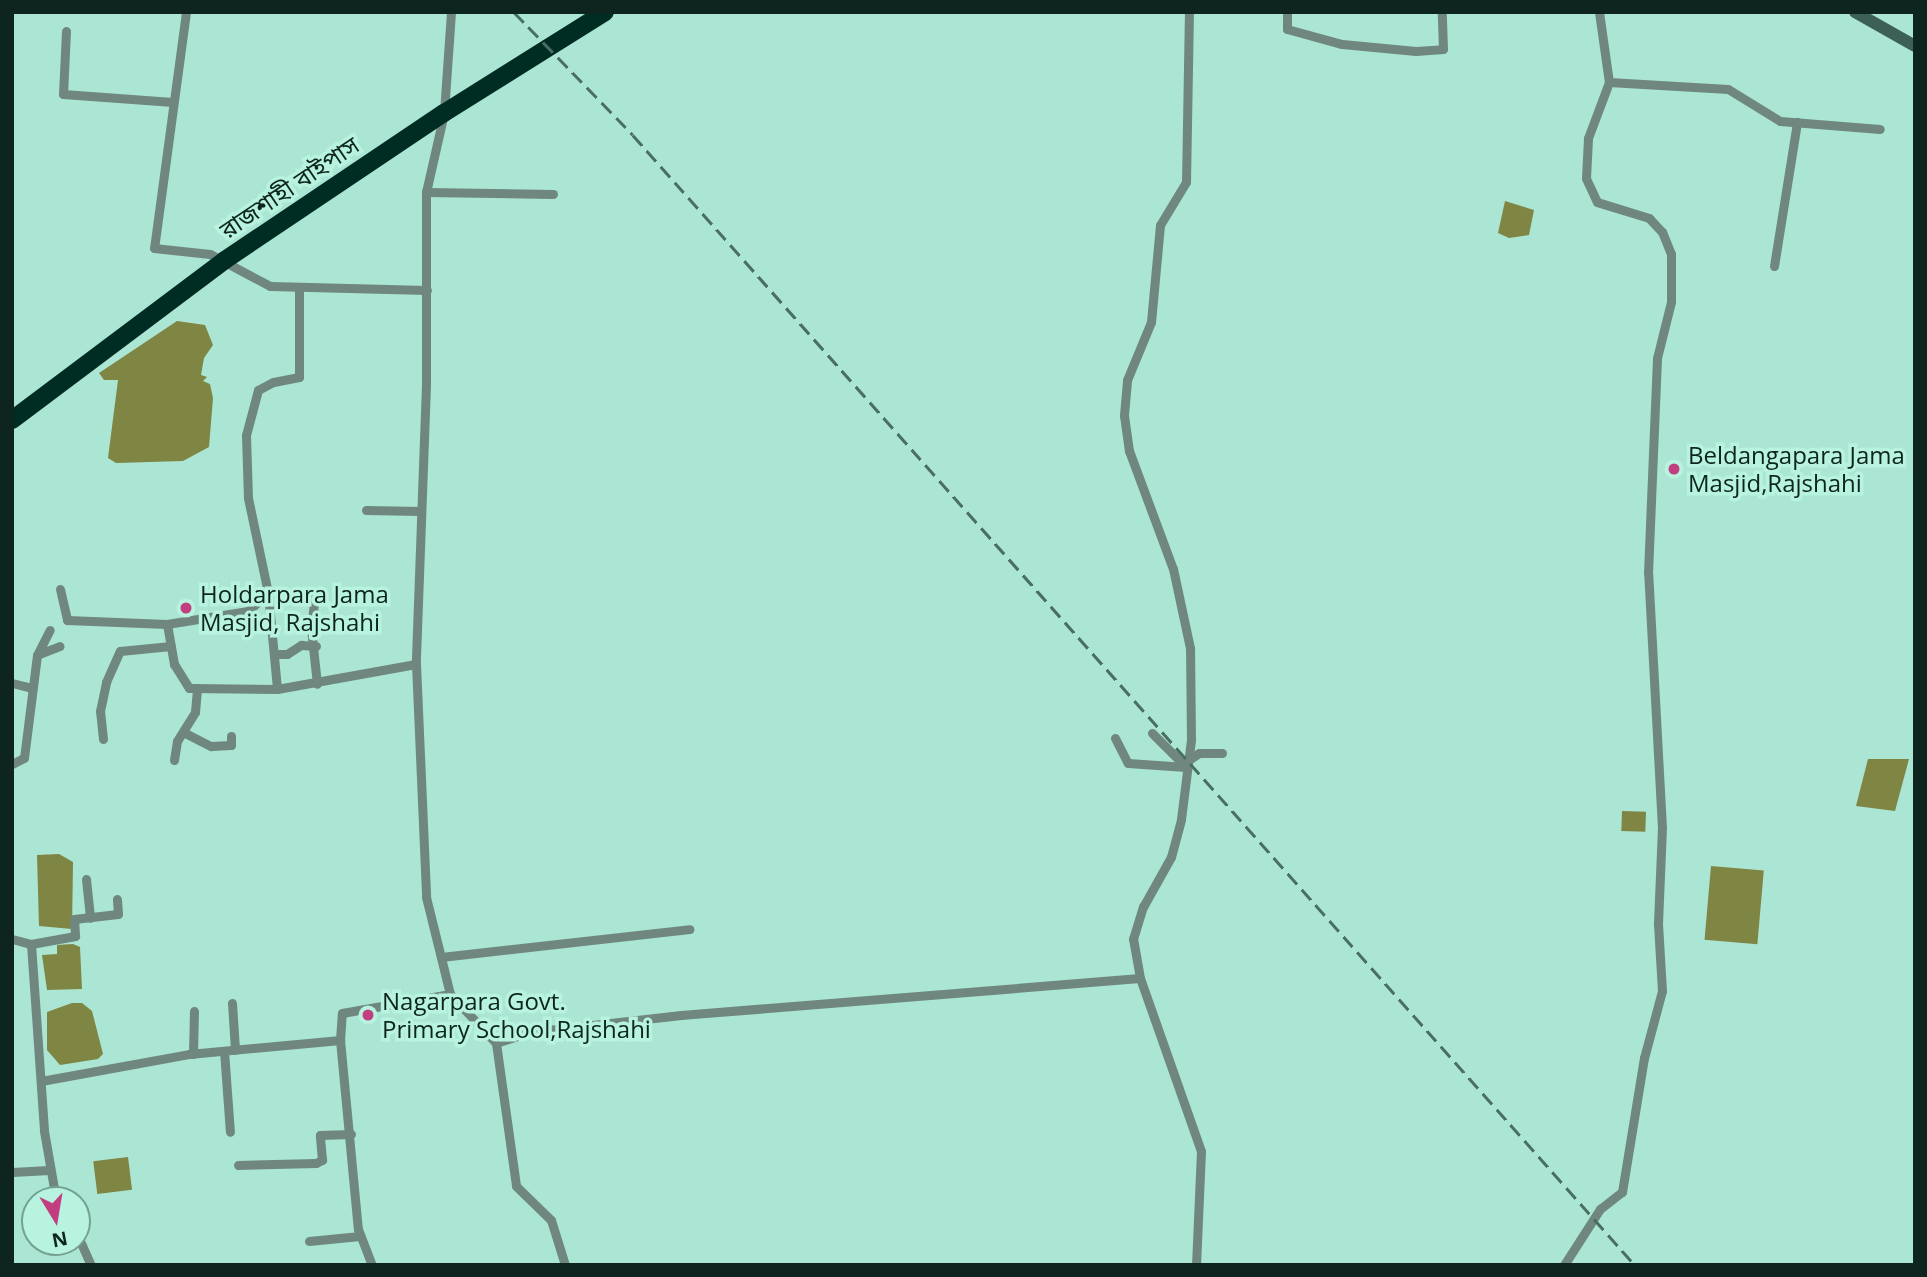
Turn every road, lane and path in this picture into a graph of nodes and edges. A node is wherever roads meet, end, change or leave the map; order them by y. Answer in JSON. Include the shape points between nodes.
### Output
{"nodes":[{"id":1,"x":186,"y":12,"type":"edge"},
{"id":2,"x":451,"y":12,"type":"edge"},
{"id":3,"x":604,"y":12,"type":"edge"},
{"id":4,"x":1189,"y":12,"type":"edge"},
{"id":5,"x":1287,"y":12,"type":"edge"},
{"id":6,"x":1442,"y":12,"type":"edge"},
{"id":7,"x":1599,"y":12,"type":"edge"},
{"id":8,"x":1855,"y":12,"type":"edge"},
{"id":9,"x":66,"y":31,"type":"dead end"},
{"id":10,"x":1915,"y":46,"type":"edge"},
{"id":11,"x":1609,"y":82,"type":"junction"},
{"id":12,"x":173,"y":102,"type":"junction"},
{"id":13,"x":444,"y":113,"type":"junction"},
{"id":14,"x":1797,"y":122,"type":"junction"},
{"id":15,"x":1880,"y":129,"type":"dead end"},
{"id":16,"x":426,"y":192,"type":"junction"},
{"id":17,"x":553,"y":194,"type":"dead end"},
{"id":18,"x":225,"y":260,"type":"junction"},
{"id":19,"x":1774,"y":266,"type":"dead end"},
{"id":20,"x":299,"y":290,"type":"junction"},
{"id":21,"x":427,"y":290,"type":"junction"},
{"id":22,"x":12,"y":420,"type":"edge"},
{"id":23,"x":366,"y":510,"type":"dead end"},
{"id":24,"x":421,"y":510,"type":"junction"},
{"id":25,"x":60,"y":589,"type":"dead end"},
{"id":26,"x":268,"y":593,"type":"junction"},
{"id":27,"x":315,"y":595,"type":"dead end"},
{"id":28,"x":167,"y":624,"type":"junction"},
{"id":29,"x":50,"y":630,"type":"dead end"},
{"id":30,"x":60,"y":646,"type":"dead end"},
{"id":31,"x":171,"y":646,"type":"junction"},
{"id":32,"x":316,"y":646,"type":"junction"},
{"id":33,"x":275,"y":654,"type":"junction"},
{"id":34,"x":37,"y":655,"type":"junction"},
{"id":35,"x":416,"y":664,"type":"junction"},
{"id":36,"x":12,"y":684,"type":"edge"},
{"id":37,"x":317,"y":684,"type":"junction"},
{"id":38,"x":32,"y":688,"type":"junction"},
{"id":39,"x":197,"y":688,"type":"junction"},
{"id":40,"x":277,"y":689,"type":"junction"},
{"id":41,"x":185,"y":733,"type":"junction"},
{"id":42,"x":1152,"y":733,"type":"dead end"},
{"id":43,"x":230,"y":736,"type":"dead end"},
{"id":44,"x":1115,"y":738,"type":"dead end"},
{"id":45,"x":103,"y":739,"type":"dead end"},
{"id":46,"x":1222,"y":752,"type":"dead end"},
{"id":47,"x":174,"y":760,"type":"dead end"},
{"id":48,"x":12,"y":764,"type":"edge"},
{"id":49,"x":1187,"y":764,"type":"junction"},
{"id":50,"x":86,"y":879,"type":"dead end"},
{"id":51,"x":117,"y":899,"type":"dead end"},
{"id":52,"x":90,"y":918,"type":"junction"},
{"id":53,"x":689,"y":929,"type":"dead end"},
{"id":54,"x":13,"y":939,"type":"edge"},
{"id":55,"x":31,"y":944,"type":"junction"},
{"id":56,"x":441,"y":957,"type":"junction"},
{"id":57,"x":1140,"y":978,"type":"junction"},
{"id":58,"x":450,"y":994,"type":"junction"},
{"id":59,"x":232,"y":1003,"type":"dead end"},
{"id":60,"x":194,"y":1012,"type":"dead end"},
{"id":61,"x":340,"y":1040,"type":"junction"},
{"id":62,"x":496,"y":1043,"type":"junction"},
{"id":63,"x":235,"y":1050,"type":"junction"},
{"id":64,"x":224,"y":1051,"type":"junction"},
{"id":65,"x":194,"y":1054,"type":"junction"},
{"id":66,"x":41,"y":1081,"type":"junction"},
{"id":67,"x":230,"y":1132,"type":"dead end"},
{"id":68,"x":351,"y":1133,"type":"junction"},
{"id":69,"x":238,"y":1166,"type":"dead end"},
{"id":70,"x":49,"y":1170,"type":"junction"},
{"id":71,"x":12,"y":1172,"type":"edge"},
{"id":72,"x":53,"y":1186,"type":"edge"},
{"id":73,"x":360,"y":1236,"type":"junction"},
{"id":74,"x":309,"y":1241,"type":"dead end"},
{"id":75,"x":372,"y":1265,"type":"edge"},
{"id":76,"x":565,"y":1265,"type":"edge"},
{"id":77,"x":1196,"y":1265,"type":"edge"},
{"id":78,"x":1564,"y":1265,"type":"edge"}],
"edges":[{"from":1,"to":12,"type":"street"},
{"from":2,"to":13,"type":"street"},
{"from":3,"to":13,"type":"highway","name":"রাজশাহী বাইপাস"},
{"from":4,"to":49,"type":"street","via":[[1186,182],[1160,225],[1151,322],[1127,380],[1124,415],[1129,451],[1173,569],[1190,648]]},
{"from":5,"to":6,"type":"street","via":[[1287,29],[1342,44],[1416,51],[1443,49]]},
{"from":7,"to":11,"type":"street"},
{"from":8,"to":10,"type":"street"},
{"from":9,"to":12,"type":"street","via":[[62,94]]},
{"from":11,"to":14,"type":"street","via":[[1728,89],[1780,121]]},
{"from":11,"to":78,"type":"street","via":[[1588,138],[1586,178],[1597,202],[1648,218],[1662,232],[1671,254],[1671,302],[1657,358],[1648,573],[1662,828],[1658,923],[1662,991],[1644,1058],[1622,1192],[1600,1209]]},
{"from":12,"to":18,"type":"street","via":[[154,248],[211,254]]},
{"from":13,"to":16,"type":"street"},
{"from":13,"to":18,"type":"highway","name":"রাজশাহী বাইপাস"},
{"from":14,"to":15,"type":"street"},
{"from":14,"to":19,"type":"street"},
{"from":16,"to":17,"type":"street"},
{"from":16,"to":21,"type":"street"},
{"from":18,"to":20,"type":"street","via":[[271,286]]},
{"from":18,"to":22,"type":"highway","name":"রাজশাহী বাইপাস"},
{"from":20,"to":21,"type":"street"},
{"from":20,"to":26,"type":"street","via":[[299,377],[258,390],[246,435],[248,498]]},
{"from":21,"to":24,"type":"street"},
{"from":23,"to":24,"type":"street"},
{"from":24,"to":35,"type":"street"},
{"from":25,"to":28,"type":"street","via":[[67,620]]},
{"from":26,"to":28,"type":"street","via":[[248,611]]},
{"from":26,"to":33,"type":"street"},
{"from":27,"to":32,"type":"street","via":[[312,628]]},
{"from":28,"to":31,"type":"street"},
{"from":29,"to":34,"type":"street"},
{"from":30,"to":34,"type":"street"},
{"from":31,"to":39,"type":"street","via":[[174,664],[188,688]]},
{"from":31,"to":45,"type":"street","via":[[120,651],[106,682],[100,712]]},
{"from":32,"to":33,"type":"street","via":[[301,645],[287,654]]},
{"from":32,"to":37,"type":"street"},
{"from":33,"to":40,"type":"street"},
{"from":34,"to":38,"type":"street"},
{"from":35,"to":37,"type":"street"},
{"from":35,"to":56,"type":"street","via":[[426,897]]},
{"from":36,"to":38,"type":"street"},
{"from":37,"to":40,"type":"street"},
{"from":38,"to":48,"type":"street","via":[[24,758]]},
{"from":39,"to":40,"type":"street"},
{"from":39,"to":41,"type":"street","via":[[195,712]]},
{"from":41,"to":43,"type":"street","via":[[211,747],[231,746]]},
{"from":41,"to":47,"type":"street","via":[[177,741]]},
{"from":42,"to":49,"type":"street"},
{"from":44,"to":49,"type":"street","via":[[1128,763]]},
{"from":46,"to":49,"type":"street","via":[[1199,753]]},
{"from":49,"to":57,"type":"street","via":[[1181,820],[1171,857],[1143,907],[1133,939]]},
{"from":50,"to":52,"type":"street"},
{"from":51,"to":52,"type":"street","via":[[118,914]]},
{"from":52,"to":55,"type":"street","via":[[74,919],[75,936]]},
{"from":53,"to":56,"type":"street"},
{"from":54,"to":55,"type":"street"},
{"from":55,"to":66,"type":"street"},
{"from":56,"to":58,"type":"street"},
{"from":57,"to":62,"type":"street","via":[[681,1016],[530,1032]]},
{"from":57,"to":77,"type":"street","via":[[1201,1151]]},
{"from":58,"to":61,"type":"street","via":[[342,1013]]},
{"from":58,"to":62,"type":"street"},
{"from":59,"to":63,"type":"street"},
{"from":60,"to":65,"type":"street"},
{"from":61,"to":63,"type":"street"},
{"from":61,"to":68,"type":"street"},
{"from":62,"to":76,"type":"street","via":[[516,1186],[551,1220]]},
{"from":63,"to":64,"type":"street"},
{"from":64,"to":65,"type":"street"},
{"from":64,"to":67,"type":"street"},
{"from":65,"to":66,"type":"street"},
{"from":66,"to":70,"type":"street"},
{"from":68,"to":69,"type":"street","via":[[320,1135],[322,1160],[316,1163]]},
{"from":68,"to":73,"type":"street"},
{"from":70,"to":71,"type":"street"},
{"from":70,"to":72,"type":"street"},
{"from":73,"to":74,"type":"street"},
{"from":73,"to":75,"type":"street"}]}
